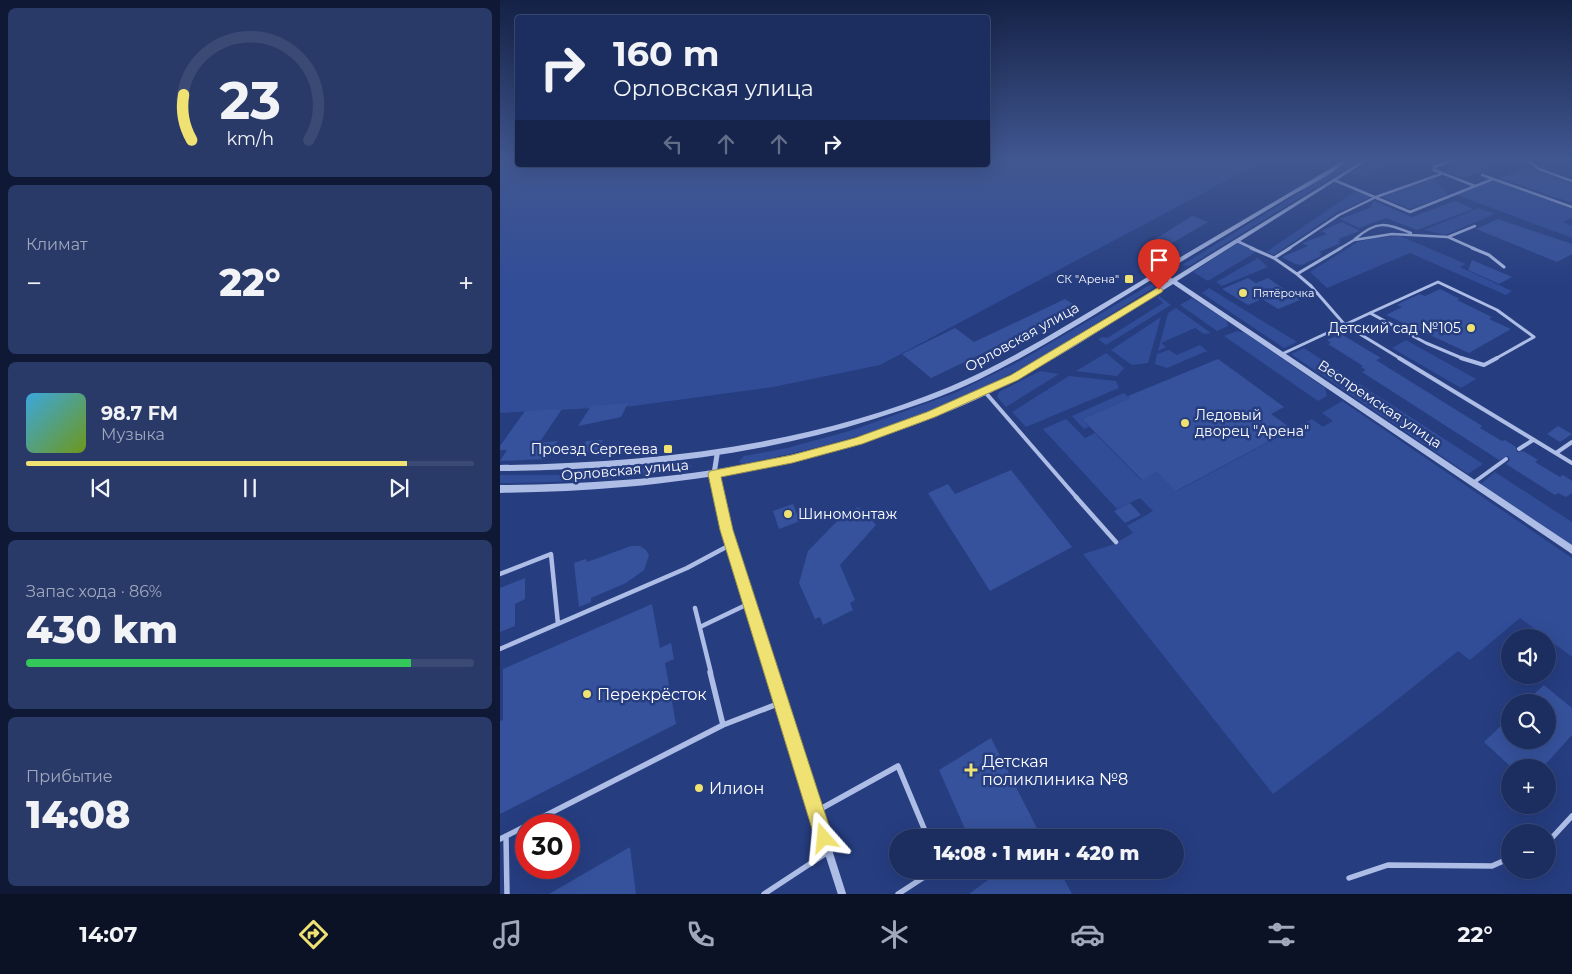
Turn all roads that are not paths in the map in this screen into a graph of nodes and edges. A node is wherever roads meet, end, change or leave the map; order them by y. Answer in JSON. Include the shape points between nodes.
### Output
{"nodes":[{"id":1,"x":1276,"y":203,"type":"edge"},
{"id":2,"x":1298,"y":203,"type":"edge"},
{"id":3,"x":1365,"y":203,"type":"edge"},
{"id":4,"x":1389,"y":203,"type":"edge"},
{"id":5,"x":1433,"y":203,"type":"edge"},
{"id":6,"x":1560,"y":203,"type":"edge"},
{"id":7,"x":1572,"y":207,"type":"edge"},
{"id":8,"x":1476,"y":226,"type":"dead end"},
{"id":9,"x":1413,"y":234,"type":"junction"},
{"id":10,"x":1448,"y":237,"type":"junction"},
{"id":11,"x":1354,"y":240,"type":"junction"},
{"id":12,"x":1237,"y":241,"type":"junction"},
{"id":13,"x":1274,"y":258,"type":"junction"},
{"id":14,"x":1504,"y":267,"type":"dead end"},
{"id":15,"x":1157,"y":274,"type":"junction"},
{"id":16,"x":1297,"y":274,"type":"junction"},
{"id":17,"x":1173,"y":281,"type":"junction"},
{"id":18,"x":1370,"y":313,"type":"junction"},
{"id":19,"x":1345,"y":325,"type":"junction"},
{"id":20,"x":1282,"y":354,"type":"junction"},
{"id":21,"x":985,"y":392,"type":"junction"},
{"id":22,"x":1533,"y":440,"type":"junction"},
{"id":23,"x":1572,"y":442,"type":"edge"},
{"id":24,"x":1519,"y":450,"type":"dead end"},
{"id":25,"x":1556,"y":453,"type":"junction"},
{"id":26,"x":717,"y":455,"type":"junction"},
{"id":27,"x":1506,"y":459,"type":"dead end"},
{"id":28,"x":1572,"y":463,"type":"edge"},
{"id":29,"x":500,"y":468,"type":"edge"},
{"id":30,"x":714,"y":474,"type":"junction"},
{"id":31,"x":1472,"y":483,"type":"junction"},
{"id":32,"x":500,"y":489,"type":"edge"},
{"id":33,"x":1116,"y":542,"type":"dead end"},
{"id":34,"x":732,"y":544,"type":"junction"},
{"id":35,"x":1572,"y":550,"type":"edge"},
{"id":36,"x":500,"y":574,"type":"edge"},
{"id":37,"x":750,"y":603,"type":"junction"},
{"id":38,"x":695,"y":608,"type":"dead end"},
{"id":39,"x":558,"y":624,"type":"junction"},
{"id":40,"x":700,"y":627,"type":"junction"},
{"id":41,"x":500,"y":649,"type":"edge"},
{"id":42,"x":780,"y":702,"type":"junction"},
{"id":43,"x":723,"y":725,"type":"junction"},
{"id":44,"x":815,"y":812,"type":"junction"},
{"id":45,"x":549,"y":814,"type":"edge"},
{"id":46,"x":1572,"y":816,"type":"edge"},
{"id":47,"x":924,"y":829,"type":"edge"},
{"id":48,"x":515,"y":832,"type":"edge"},
{"id":49,"x":1556,"y":833,"type":"edge"},
{"id":50,"x":503,"y":838,"type":"edge"},
{"id":51,"x":828,"y":852,"type":"junction"},
{"id":52,"x":1501,"y":862,"type":"edge"},
{"id":53,"x":1349,"y":878,"type":"dead end"},
{"id":54,"x":920,"y":879,"type":"edge"},
{"id":55,"x":507,"y":894,"type":"edge"},
{"id":56,"x":764,"y":894,"type":"edge"},
{"id":57,"x":842,"y":894,"type":"edge"},
{"id":58,"x":898,"y":894,"type":"edge"}],
"edges":[{"from":1,"to":15,"type":"street","name":"Орловская улица"},
{"from":2,"to":12,"type":"street","name":"Орловская улица"},
{"from":3,"to":13,"type":"lane"},
{"from":4,"to":5,"type":"lane","via":[[1410,212]]},
{"from":6,"to":7,"type":"lane"},
{"from":8,"to":10,"type":"lane"},
{"from":9,"to":10,"type":"lane"},
{"from":9,"to":11,"type":"lane"},
{"from":9,"to":11,"type":"lane","via":[[1386,223],[1367,229]]},
{"from":10,"to":14,"type":"lane","via":[[1489,254]]},
{"from":11,"to":16,"type":"lane"},
{"from":12,"to":13,"type":"lane"},
{"from":12,"to":17,"type":"street","name":"Орловская улица"},
{"from":13,"to":16,"type":"lane"},
{"from":15,"to":17,"type":"street"},
{"from":15,"to":26,"type":"street","name":"Орловская улица","via":[[993,370],[951,389],[827,432]]},
{"from":16,"to":19,"type":"lane"},
{"from":17,"to":20,"type":"street","name":"Веспремская улица"},
{"from":17,"to":21,"type":"street","name":"Орловская улица"},
{"from":18,"to":18,"type":"lane","via":[[1438,282],[1497,310],[1534,337],[1484,365],[1430,346]]},
{"from":18,"to":19,"type":"lane"},
{"from":19,"to":20,"type":"lane"},
{"from":19,"to":22,"type":"lane"},
{"from":20,"to":31,"type":"street","name":"Веспремская улица"},
{"from":21,"to":30,"type":"street","name":"Орловская улица","via":[[858,441],[792,459]]},
{"from":21,"to":33,"type":"lane"},
{"from":22,"to":24,"type":"lane"},
{"from":22,"to":25,"type":"lane"},
{"from":23,"to":25,"type":"lane"},
{"from":25,"to":28,"type":"lane"},
{"from":26,"to":29,"type":"street","name":"Орловская улица","via":[[575,468]]},
{"from":26,"to":30,"type":"street"},
{"from":27,"to":31,"type":"lane"},
{"from":30,"to":32,"type":"street","name":"Орловская улица","via":[[552,489]]},
{"from":30,"to":34,"type":"street"},
{"from":31,"to":35,"type":"street","name":"Веспремская улица"},
{"from":34,"to":37,"type":"street"},
{"from":34,"to":39,"type":"lane","via":[[687,568]]},
{"from":36,"to":39,"type":"lane","via":[[551,554]]},
{"from":37,"to":40,"type":"lane"},
{"from":37,"to":42,"type":"street"},
{"from":38,"to":40,"type":"lane"},
{"from":39,"to":41,"type":"lane"},
{"from":40,"to":43,"type":"lane"},
{"from":42,"to":43,"type":"lane"},
{"from":42,"to":44,"type":"street"},
{"from":43,"to":45,"type":"lane"},
{"from":44,"to":47,"type":"lane","via":[[898,766]]},
{"from":44,"to":51,"type":"street"},
{"from":46,"to":49,"type":"lane"},
{"from":48,"to":50,"type":"lane"},
{"from":50,"to":55,"type":"lane"},
{"from":51,"to":56,"type":"lane"},
{"from":51,"to":57,"type":"street"},
{"from":52,"to":53,"type":"lane","via":[[1492,866],[1388,865]]},
{"from":54,"to":58,"type":"lane"}]}
